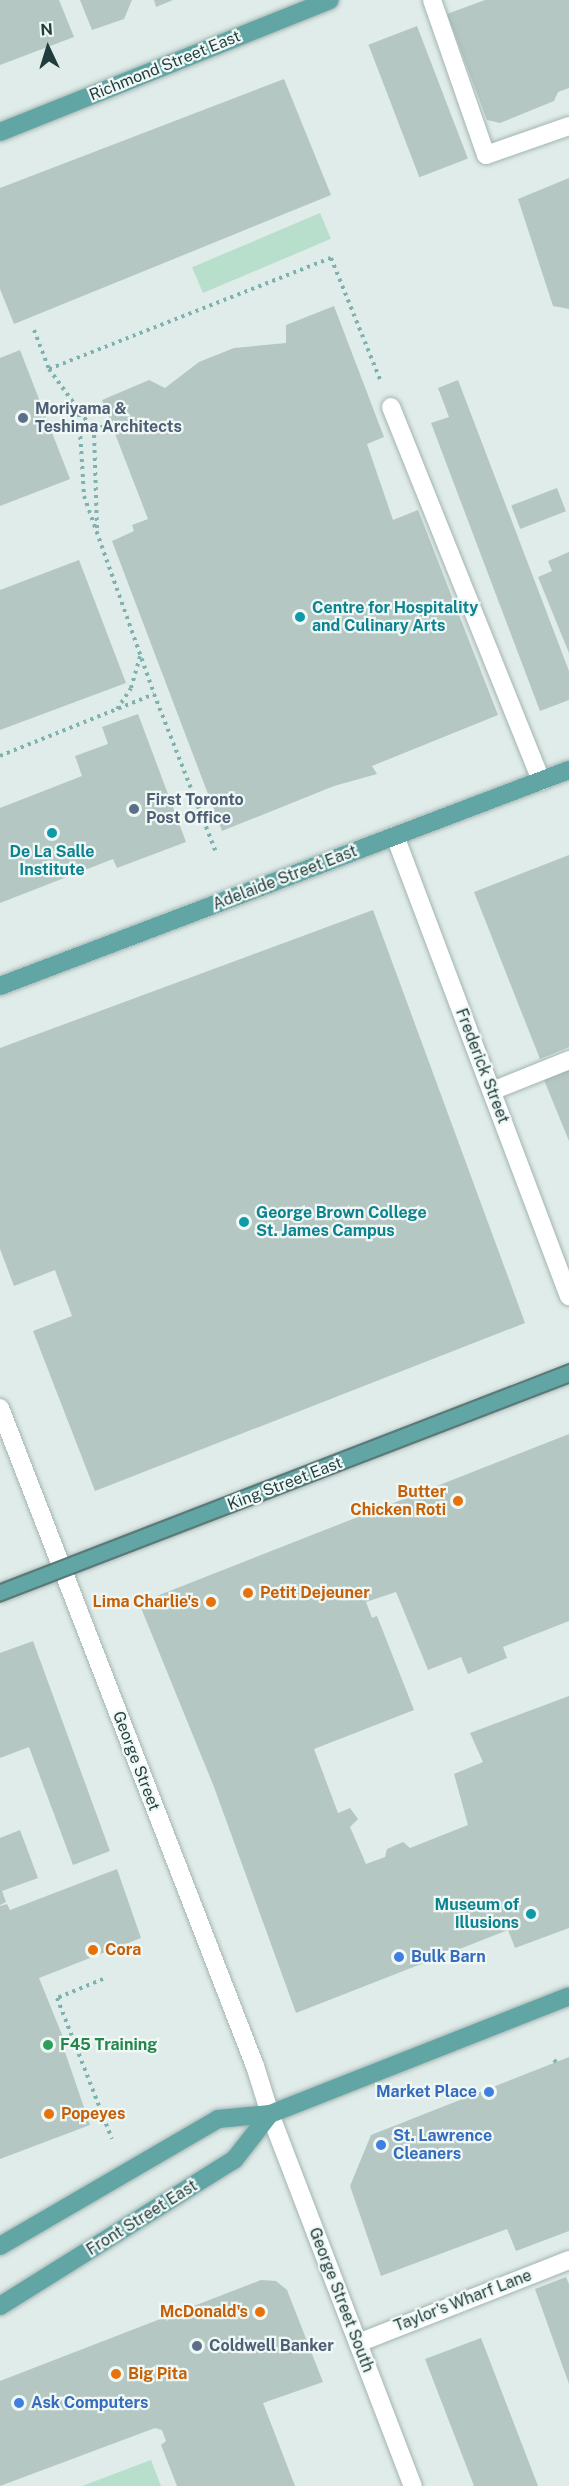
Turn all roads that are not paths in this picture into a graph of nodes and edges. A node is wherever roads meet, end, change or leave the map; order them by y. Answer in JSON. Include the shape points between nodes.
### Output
{"nodes":[{"id":1,"x":330,"y":0,"type":"edge"},
{"id":2,"x":432,"y":0,"type":"edge"},
{"id":3,"x":569,"y":126,"type":"edge"},
{"id":4,"x":0,"y":132,"type":"edge"},
{"id":5,"x":391,"y":408,"type":"road end"},
{"id":6,"x":569,"y":770,"type":"edge"},
{"id":7,"x":542,"y":781,"type":"junction"},
{"id":8,"x":395,"y":836,"type":"junction"},
{"id":9,"x":0,"y":986,"type":"edge"},
{"id":10,"x":569,"y":1060,"type":"edge"},
{"id":11,"x":492,"y":1091,"type":"junction"},
{"id":12,"x":569,"y":1296,"type":"edge"},
{"id":13,"x":569,"y":1374,"type":"edge"},
{"id":14,"x":0,"y":1408,"type":"edge"},
{"id":15,"x":63,"y":1569,"type":"junction"},
{"id":16,"x":0,"y":1593,"type":"edge"},
{"id":17,"x":569,"y":1996,"type":"edge"},
{"id":18,"x":270,"y":2114,"type":"junction"},
{"id":19,"x":0,"y":2246,"type":"edge"},
{"id":20,"x":569,"y":2260,"type":"edge"},
{"id":21,"x":0,"y":2306,"type":"edge"},
{"id":22,"x":357,"y":2343,"type":"junction"},
{"id":23,"x":413,"y":2486,"type":"edge"}],
"edges":[{"from":1,"to":4,"type":"main road","name":"Richmond Street East"},
{"from":2,"to":3,"type":"street","via":[[486,155]]},
{"from":5,"to":7,"type":"street"},
{"from":6,"to":7,"type":"main road","name":"Adelaide Street East"},
{"from":7,"to":8,"type":"main road","name":"Adelaide Street East"},
{"from":8,"to":9,"type":"main road","name":"Adelaide Street East"},
{"from":8,"to":11,"type":"street","name":"Frederick Street"},
{"from":10,"to":11,"type":"street"},
{"from":11,"to":12,"type":"street","name":"Frederick Street"},
{"from":13,"to":15,"type":"main road","name":"King Street East"},
{"from":14,"to":15,"type":"street","name":"George Street"},
{"from":15,"to":16,"type":"main road","name":"King Street East"},
{"from":15,"to":18,"type":"street","name":"George Street","via":[[255,2066]]},
{"from":17,"to":18,"type":"main road"},
{"from":18,"to":19,"type":"main road","via":[[218,2119]]},
{"from":18,"to":21,"type":"main road","name":"Front Street East","via":[[234,2160]]},
{"from":18,"to":22,"type":"street","name":"George Street South"},
{"from":20,"to":22,"type":"street","name":"Taylor's Wharf Lane"},
{"from":22,"to":23,"type":"street","name":"George Street South"}]}
